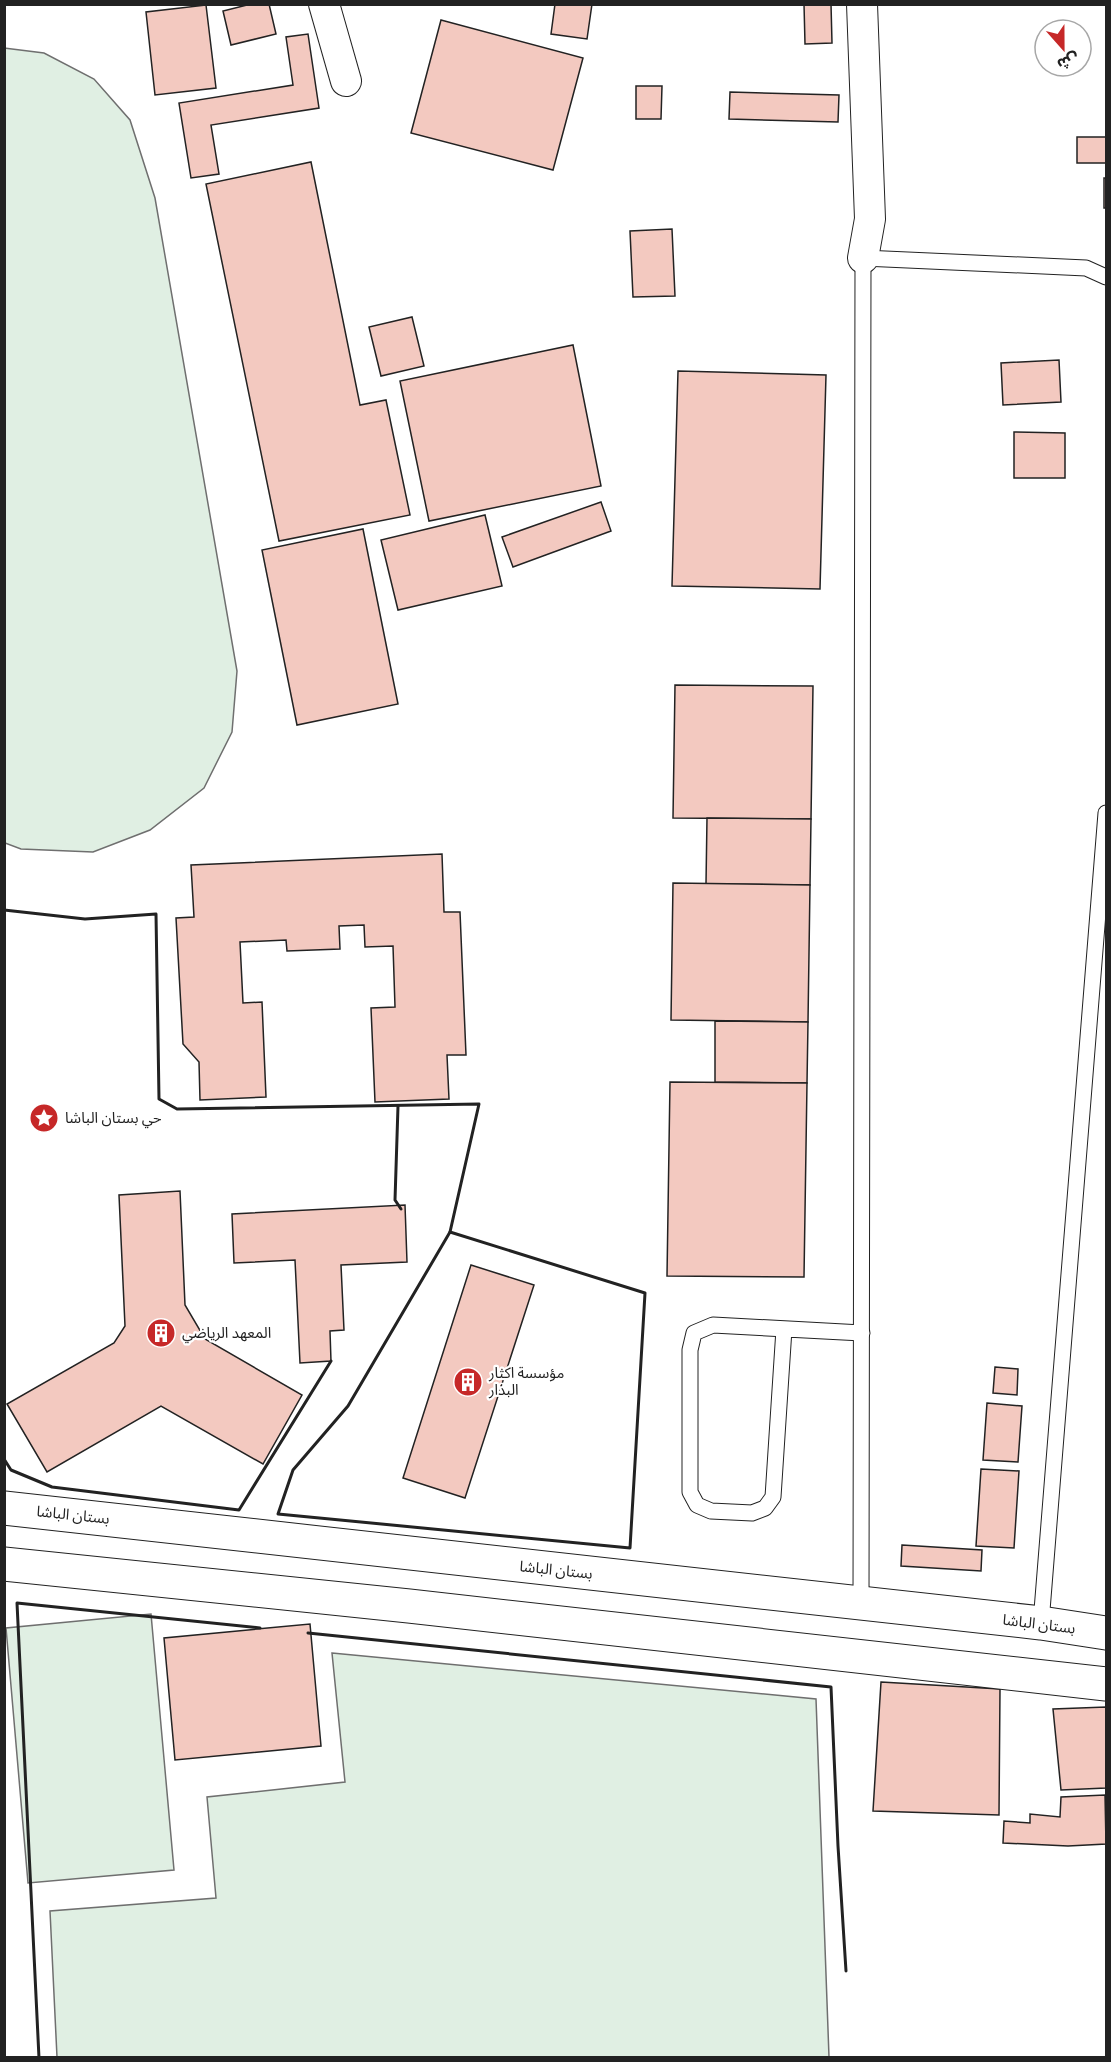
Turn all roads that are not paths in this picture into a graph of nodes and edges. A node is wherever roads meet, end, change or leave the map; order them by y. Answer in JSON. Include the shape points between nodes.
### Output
{"nodes":[{"id":1,"x":324,"y":4,"type":"edge"},
{"id":2,"x":862,"y":4,"type":"edge"},
{"id":3,"x":346,"y":81,"type":"dead end"},
{"id":4,"x":863,"y":258,"type":"junction"},
{"id":5,"x":1107,"y":277,"type":"edge"},
{"id":6,"x":1107,"y":813,"type":"edge"},
{"id":7,"x":784,"y":1329,"type":"junction"},
{"id":8,"x":862,"y":1333,"type":"junction"},
{"id":9,"x":4,"y":1508,"type":"edge"},
{"id":10,"x":4,"y":1564,"type":"edge"},
{"id":11,"x":861,"y":1604,"type":"junction"},
{"id":12,"x":1041,"y":1623,"type":"junction"},
{"id":13,"x":1102,"y":1632,"type":"edge"},
{"id":14,"x":1103,"y":1684,"type":"edge"}],
"edges":[{"from":1,"to":3,"type":"street"},
{"from":2,"to":4,"type":"street","via":[[870,219]]},
{"from":4,"to":5,"type":"lane","via":[[1086,268]]},
{"from":4,"to":8,"type":"lane"},
{"from":6,"to":12,"type":"lane"},
{"from":7,"to":7,"type":"lane","via":[[713,1325],[694,1333],[690,1350],[690,1492],[697,1505],[711,1511],[752,1513],[765,1508],[773,1497]]},
{"from":7,"to":8,"type":"lane"},
{"from":8,"to":11,"type":"lane"},
{"from":9,"to":11,"type":"street","name":"بستان الباشا"},
{"from":10,"to":14,"type":"street"},
{"from":11,"to":12,"type":"street","name":"بستان الباشا"},
{"from":12,"to":13,"type":"street","name":"بستان الباشا"}]}
